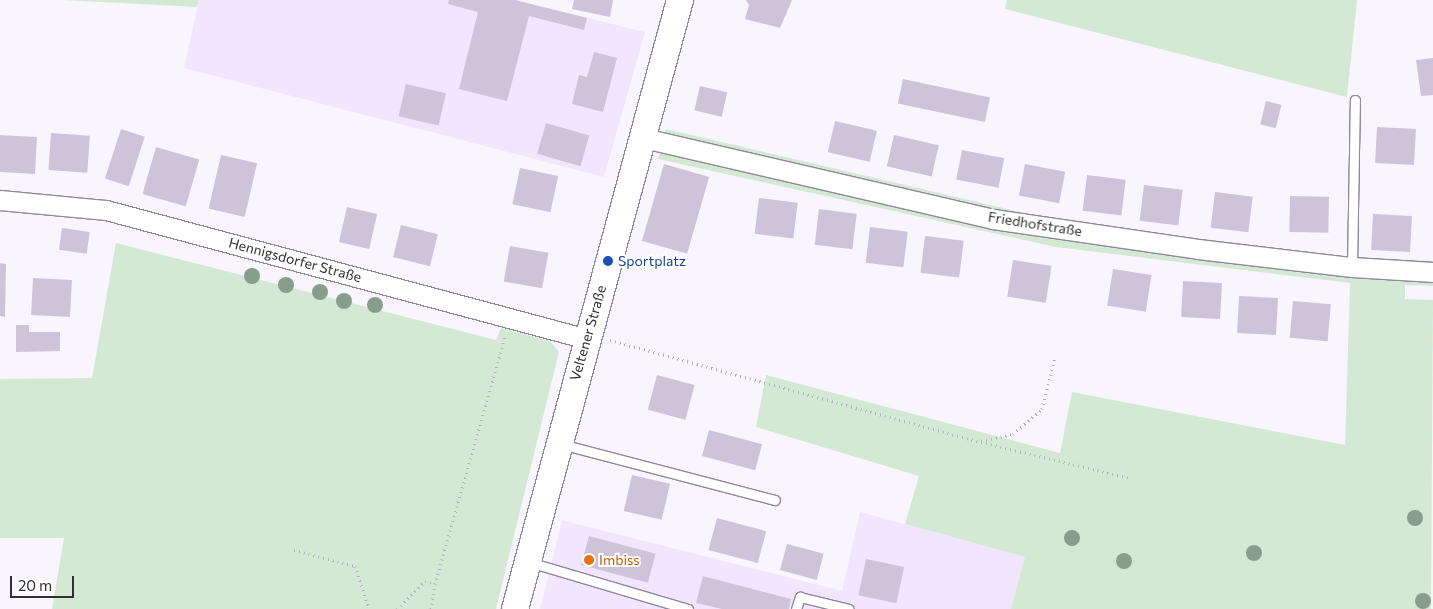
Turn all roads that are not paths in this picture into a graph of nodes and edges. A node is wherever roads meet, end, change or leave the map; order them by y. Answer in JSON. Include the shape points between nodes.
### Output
{"nodes":[{"id":1,"x":680,"y":0,"type":"edge"},
{"id":2,"x":1355,"y":100,"type":"dead end"},
{"id":3,"x":643,"y":138,"type":"junction"},
{"id":4,"x":0,"y":200,"type":"edge"},
{"id":5,"x":1352,"y":267,"type":"junction"},
{"id":6,"x":1433,"y":272,"type":"edge"},
{"id":7,"x":587,"y":336,"type":"junction"},
{"id":8,"x":558,"y":443,"type":"junction"},
{"id":9,"x":775,"y":500,"type":"dead end"},
{"id":10,"x":526,"y":562,"type":"junction"},
{"id":11,"x":514,"y":609,"type":"edge"},
{"id":12,"x":688,"y":609,"type":"edge"},
{"id":13,"x":796,"y":609,"type":"edge"},
{"id":14,"x":849,"y":609,"type":"edge"}],
"edges":[{"from":1,"to":3,"type":"main road","name":"Veltener Straße"},
{"from":2,"to":5,"type":"lane"},
{"from":3,"to":5,"type":"street","name":"Friedhofstraße","via":[[993,218],[1198,249]]},
{"from":3,"to":7,"type":"main road","name":"Veltener Straße"},
{"from":4,"to":7,"type":"street","name":"Hennigsdorfer Straße","via":[[106,210]]},
{"from":5,"to":6,"type":"street","name":"Friedhofstraße"},
{"from":7,"to":8,"type":"main road","name":"Veltener Straße"},
{"from":8,"to":9,"type":"lane"},
{"from":8,"to":10,"type":"main road","name":"Veltener Straße"},
{"from":10,"to":11,"type":"main road","name":"Veltener Straße"},
{"from":10,"to":12,"type":"lane"},
{"from":13,"to":14,"type":"lane","via":[[800,597]]}]}
